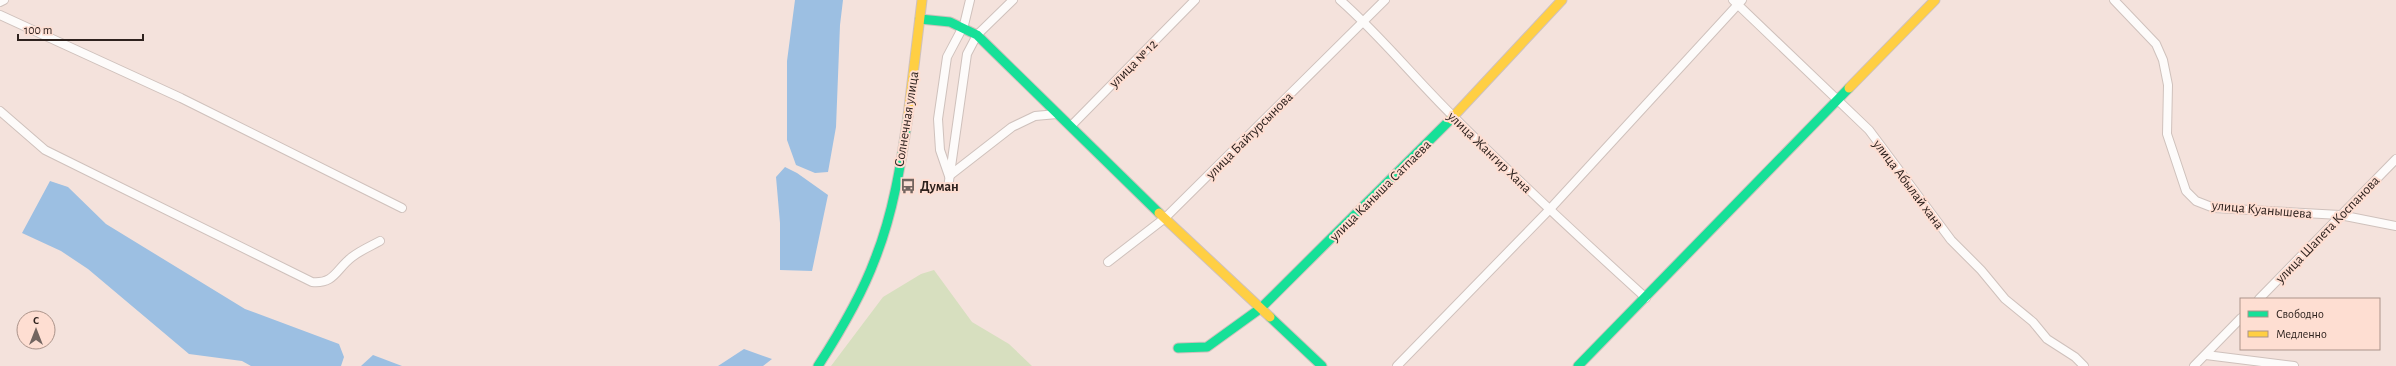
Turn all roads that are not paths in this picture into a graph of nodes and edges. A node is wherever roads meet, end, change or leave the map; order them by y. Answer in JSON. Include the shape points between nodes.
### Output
{"nodes":[{"id":1,"x":4,"y":0,"type":"edge"},
{"id":2,"x":922,"y":0,"type":"edge"},
{"id":3,"x":970,"y":0,"type":"edge"},
{"id":4,"x":1013,"y":0,"type":"edge"},
{"id":5,"x":1195,"y":0,"type":"edge"},
{"id":6,"x":1340,"y":0,"type":"edge"},
{"id":7,"x":1385,"y":0,"type":"edge"},
{"id":8,"x":1562,"y":0,"type":"edge"},
{"id":9,"x":1936,"y":0,"type":"edge"},
{"id":10,"x":2114,"y":0,"type":"edge"},
{"id":11,"x":1738,"y":1,"type":"edge"},
{"id":12,"x":0,"y":2,"type":"edge"},
{"id":13,"x":0,"y":15,"type":"edge"},
{"id":14,"x":920,"y":19,"type":"junction"},
{"id":15,"x":1364,"y":21,"type":"junction"},
{"id":16,"x":964,"y":25,"type":"junction"},
{"id":17,"x":977,"y":35,"type":"junction"},
{"id":18,"x":1836,"y":99,"type":"junction"},
{"id":19,"x":0,"y":111,"type":"edge"},
{"id":20,"x":1057,"y":114,"type":"junction"},
{"id":21,"x":1453,"y":117,"type":"junction"},
{"id":22,"x":1071,"y":126,"type":"junction"},
{"id":23,"x":2396,"y":159,"type":"edge"},
{"id":24,"x":949,"y":176,"type":"junction"},
{"id":25,"x":948,"y":188,"type":"dead end"},
{"id":26,"x":402,"y":208,"type":"dead end"},
{"id":27,"x":1550,"y":209,"type":"junction"},
{"id":28,"x":2340,"y":215,"type":"junction"},
{"id":29,"x":1165,"y":218,"type":"junction"},
{"id":30,"x":2396,"y":226,"type":"edge"},
{"id":31,"x":380,"y":241,"type":"dead end"},
{"id":32,"x":1108,"y":262,"type":"dead end"},
{"id":33,"x":1646,"y":298,"type":"junction"},
{"id":34,"x":2260,"y":298,"type":"edge"},
{"id":35,"x":1262,"y":308,"type":"junction"},
{"id":36,"x":2240,"y":319,"type":"edge"},
{"id":37,"x":1178,"y":348,"type":"dead end"},
{"id":38,"x":2206,"y":355,"type":"junction"},
{"id":39,"x":818,"y":366,"type":"edge"},
{"id":40,"x":1322,"y":366,"type":"edge"},
{"id":41,"x":1397,"y":366,"type":"edge"},
{"id":42,"x":1578,"y":366,"type":"edge"},
{"id":43,"x":2084,"y":366,"type":"edge"},
{"id":44,"x":2194,"y":366,"type":"edge"},
{"id":45,"x":2294,"y":366,"type":"edge"}],
"edges":[{"from":1,"to":12,"type":"street"},
{"from":2,"to":14,"type":"street","name":"Солнечная улица"},
{"from":3,"to":16,"type":"street"},
{"from":4,"to":17,"type":"street"},
{"from":5,"to":22,"type":"street","name":"улица № 12"},
{"from":6,"to":15,"type":"street","name":"улица Жангир Хана"},
{"from":7,"to":15,"type":"street","name":"улица Байтурсынова"},
{"from":8,"to":21,"type":"street","name":"улица Каныша Сатпаева"},
{"from":9,"to":18,"type":"street"},
{"from":10,"to":28,"type":"street","name":"улица Куанышева","via":[[2156,44],[2163,60],[2168,85],[2167,134],[2186,191],[2196,201],[2214,208]]},
{"from":11,"to":18,"type":"street","name":"улица Абылай хана"},
{"from":11,"to":27,"type":"street"},
{"from":13,"to":26,"type":"street","via":[[181,98]]},
{"from":14,"to":16,"type":"street","via":[[946,20]]},
{"from":14,"to":39,"type":"street","name":"Солнечная улица","via":[[903,153],[881,243],[856,300]]},
{"from":15,"to":21,"type":"street","name":"улица Жангир Хана"},
{"from":15,"to":29,"type":"street","name":"улица Байтурсынова"},
{"from":16,"to":17,"type":"street"},
{"from":16,"to":24,"type":"street","via":[[948,57],[938,119],[940,150]]},
{"from":17,"to":20,"type":"street"},
{"from":17,"to":24,"type":"street","via":[[967,54]]},
{"from":18,"to":33,"type":"street"},
{"from":18,"to":43,"type":"street","name":"улица Абылай хана","via":[[1869,130],[1951,240],[2005,299],[2033,322],[2048,339],[2075,356]]},
{"from":19,"to":31,"type":"street","via":[[45,150],[312,282],[322,283],[331,279],[352,256]]},
{"from":20,"to":22,"type":"street"},
{"from":20,"to":24,"type":"street","via":[[1035,116],[1012,127]]},
{"from":21,"to":27,"type":"street","name":"улица Жангир Хана"},
{"from":21,"to":35,"type":"street","name":"улица Каныша Сатпаева"},
{"from":22,"to":29,"type":"street"},
{"from":23,"to":28,"type":"street","name":"улица Шапета Коспанова"},
{"from":24,"to":25,"type":"street"},
{"from":27,"to":33,"type":"street","name":"улица Жангир Хана"},
{"from":27,"to":41,"type":"street"},
{"from":28,"to":30,"type":"street","name":"улица Куанышева"},
{"from":28,"to":34,"type":"street","name":"улица Шапета Коспанова"},
{"from":29,"to":32,"type":"street","name":"улица Байтурсынова"},
{"from":29,"to":35,"type":"street"},
{"from":33,"to":42,"type":"street"},
{"from":35,"to":37,"type":"street","name":"улица Каныша Сатпаева","via":[[1207,347]]},
{"from":35,"to":40,"type":"street"},
{"from":36,"to":38,"type":"street"},
{"from":38,"to":44,"type":"street"},
{"from":38,"to":45,"type":"street"}]}
